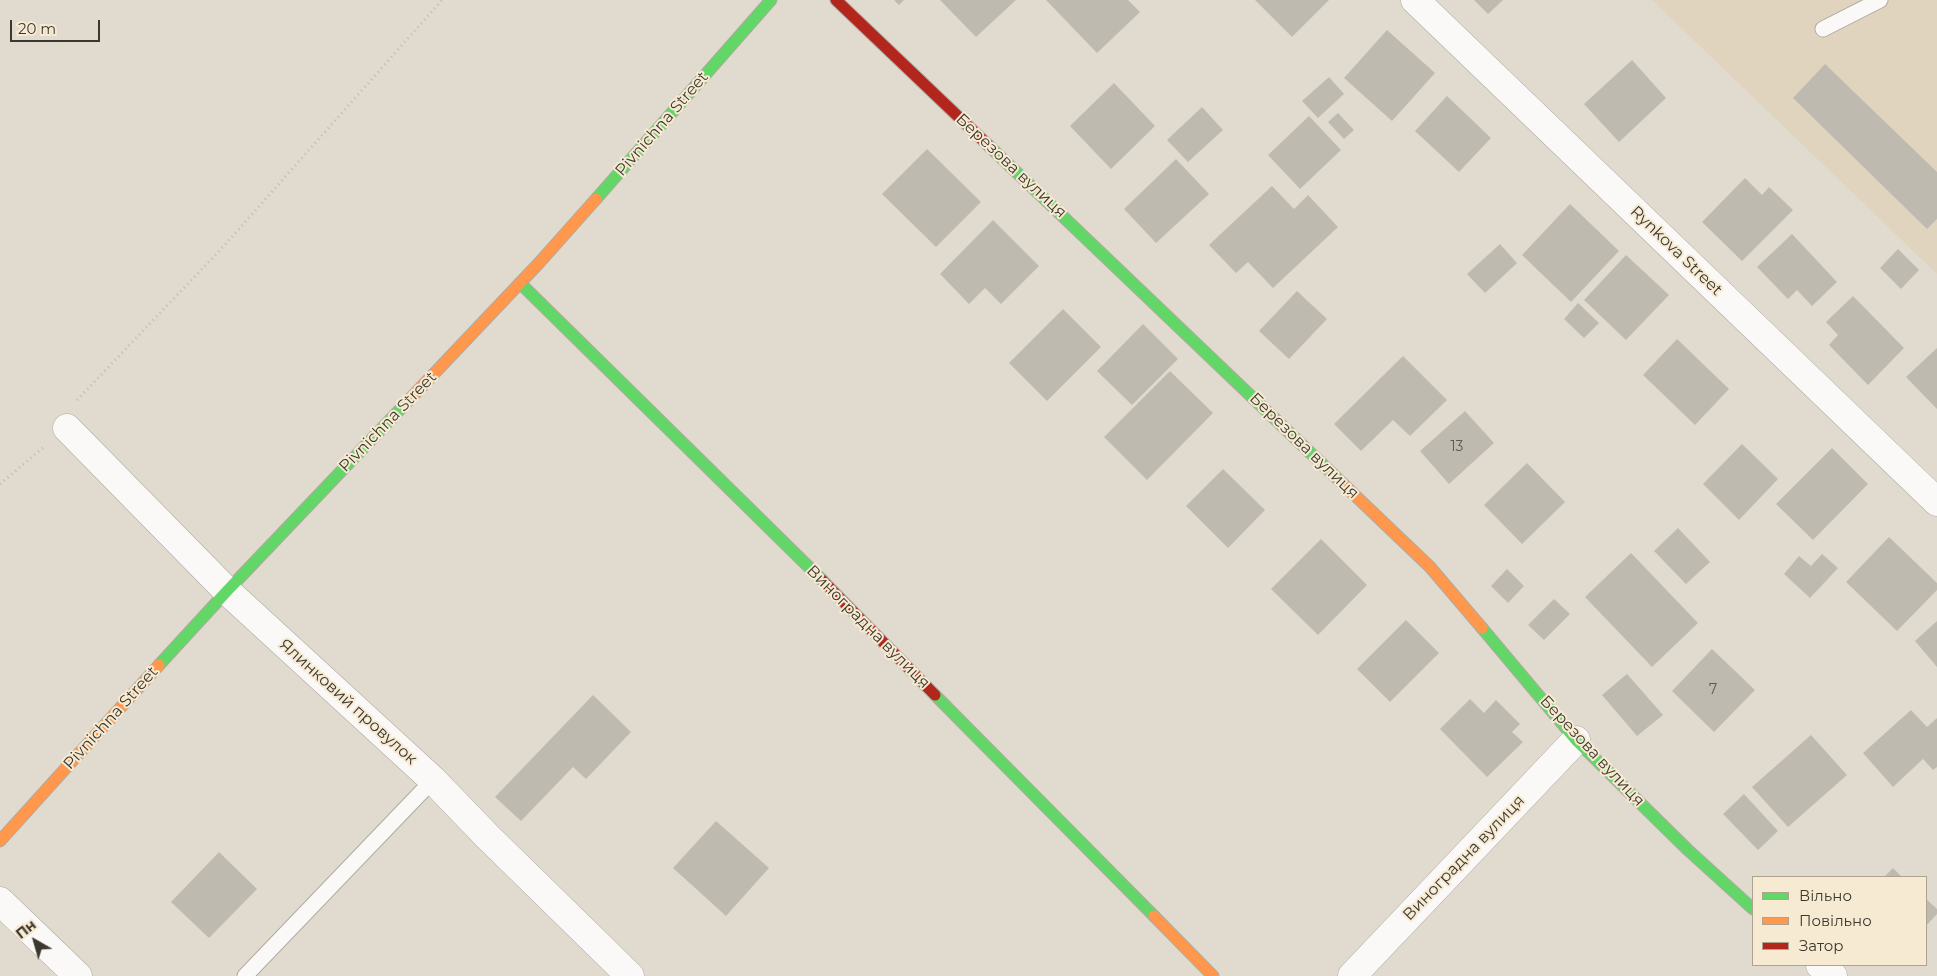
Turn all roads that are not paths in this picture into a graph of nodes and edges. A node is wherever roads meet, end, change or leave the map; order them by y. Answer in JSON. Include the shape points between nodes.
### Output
{"nodes":[{"id":1,"x":771,"y":0,"type":"edge"},
{"id":2,"x":836,"y":0,"type":"edge"},
{"id":3,"x":1415,"y":0,"type":"edge"},
{"id":4,"x":1880,"y":0,"type":"edge"},
{"id":5,"x":1823,"y":29,"type":"dead end"},
{"id":6,"x":520,"y":283,"type":"junction"},
{"id":7,"x":67,"y":428,"type":"road end"},
{"id":8,"x":1937,"y":502,"type":"edge"},
{"id":9,"x":227,"y":591,"type":"junction"},
{"id":10,"x":1576,"y":740,"type":"junction"},
{"id":11,"x":433,"y":780,"type":"junction"},
{"id":12,"x":0,"y":841,"type":"edge"},
{"id":13,"x":0,"y":901,"type":"edge"},
{"id":14,"x":1752,"y":908,"type":"edge"},
{"id":15,"x":1821,"y":966,"type":"edge"},
{"id":16,"x":78,"y":976,"type":"edge"},
{"id":17,"x":245,"y":976,"type":"edge"},
{"id":18,"x":630,"y":976,"type":"edge"},
{"id":19,"x":1213,"y":976,"type":"edge"},
{"id":20,"x":1352,"y":976,"type":"edge"},
{"id":21,"x":1833,"y":976,"type":"edge"}],
"edges":[{"from":1,"to":6,"type":"street","name":"Pivnichna Street"},
{"from":2,"to":10,"type":"street","name":"Березова вулиця","via":[[1430,567]]},
{"from":3,"to":8,"type":"street","name":"Rynkova Street"},
{"from":4,"to":5,"type":"lane"},
{"from":6,"to":9,"type":"street","name":"Pivnichna Street"},
{"from":6,"to":19,"type":"street","name":"Виноградна вулиця","via":[[853,611]]},
{"from":7,"to":9,"type":"street","name":"Ялинковий провулок"},
{"from":9,"to":11,"type":"street","name":"Ялинковий провулок"},
{"from":9,"to":12,"type":"street","name":"Pivnichna Street"},
{"from":10,"to":14,"type":"street","name":"Березова вулиця"},
{"from":10,"to":20,"type":"street","name":"Виноградна вулиця"},
{"from":11,"to":17,"type":"lane"},
{"from":11,"to":18,"type":"street","name":"Ялинковий провулок"},
{"from":13,"to":16,"type":"street"},
{"from":15,"to":21,"type":"street"}]}
